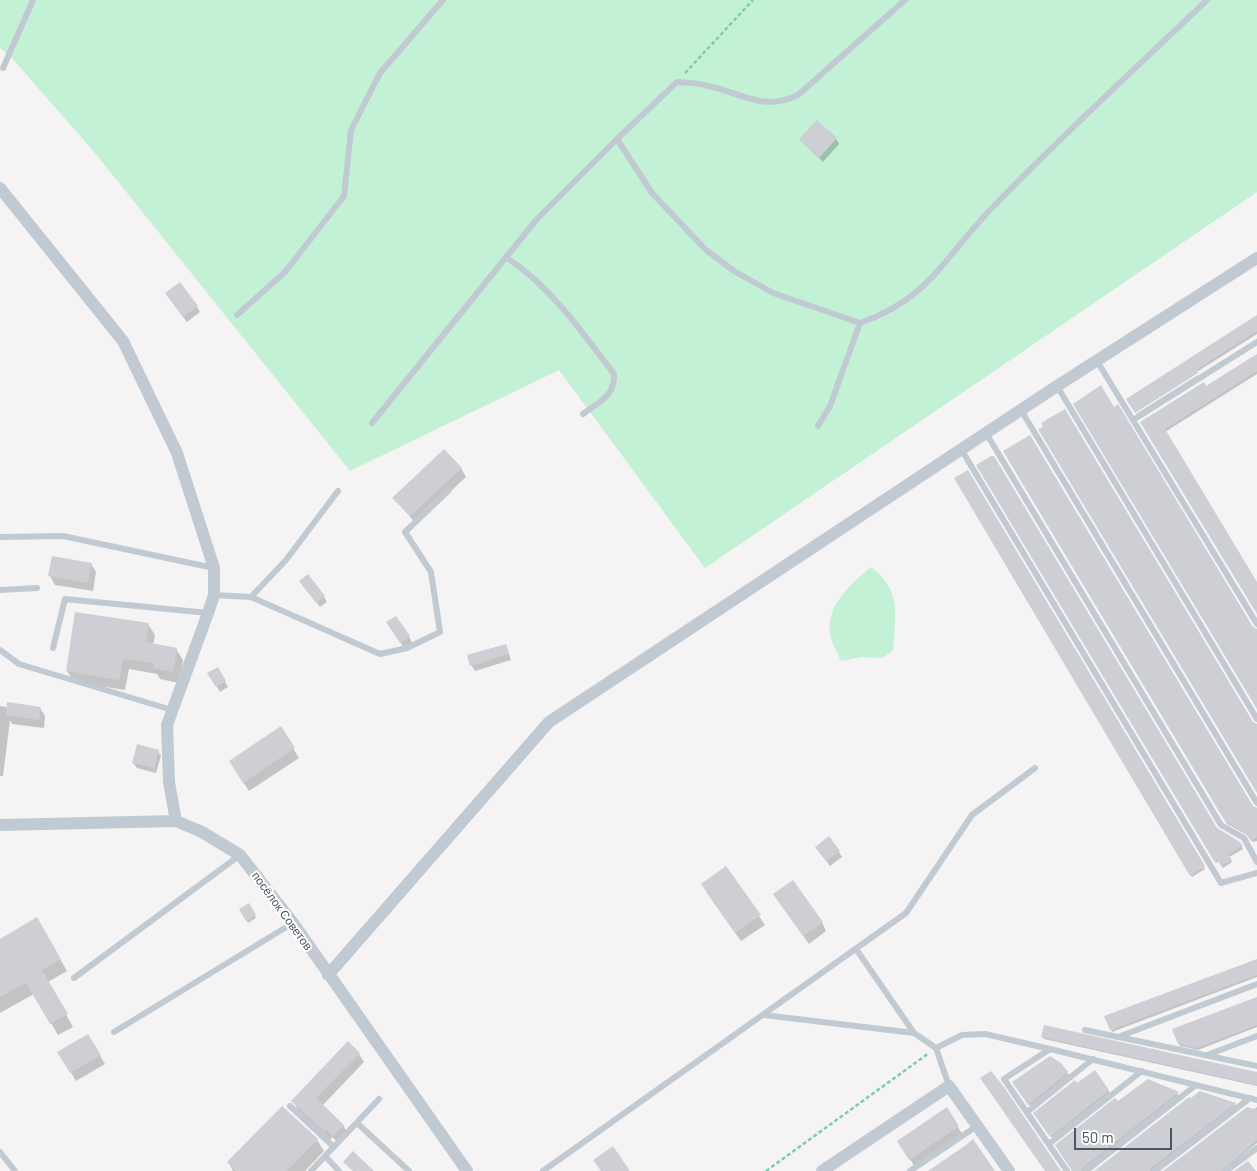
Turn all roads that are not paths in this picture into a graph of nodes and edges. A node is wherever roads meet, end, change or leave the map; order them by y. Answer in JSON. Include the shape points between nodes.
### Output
{"nodes":[{"id":1,"x":33,"y":0,"type":"edge"},
{"id":2,"x":443,"y":0,"type":"edge"},
{"id":3,"x":905,"y":0,"type":"edge"},
{"id":4,"x":1207,"y":0,"type":"edge"},
{"id":5,"x":3,"y":68,"type":"dead end"},
{"id":6,"x":616,"y":138,"type":"junction"},
{"id":7,"x":0,"y":188,"type":"edge"},
{"id":8,"x":507,"y":258,"type":"junction"},
{"id":9,"x":1257,"y":258,"type":"edge"},
{"id":10,"x":237,"y":315,"type":"dead end"},
{"id":11,"x":860,"y":323,"type":"junction"},
{"id":12,"x":1257,"y":342,"type":"edge"},
{"id":13,"x":1097,"y":361,"type":"junction"},
{"id":14,"x":1056,"y":386,"type":"junction"},
{"id":15,"x":1021,"y":410,"type":"junction"},
{"id":16,"x":583,"y":414,"type":"dead end"},
{"id":17,"x":1133,"y":420,"type":"junction"},
{"id":18,"x":372,"y":423,"type":"dead end"},
{"id":19,"x":818,"y":426,"type":"dead end"},
{"id":20,"x":986,"y":433,"type":"junction"},
{"id":21,"x":961,"y":449,"type":"junction"},
{"id":22,"x":338,"y":490,"type":"dead end"},
{"id":23,"x":449,"y":490,"type":"dead end"},
{"id":24,"x":0,"y":537,"type":"edge"},
{"id":25,"x":214,"y":568,"type":"junction"},
{"id":26,"x":36,"y":588,"type":"dead end"},
{"id":27,"x":0,"y":590,"type":"edge"},
{"id":28,"x":214,"y":595,"type":"junction"},
{"id":29,"x":251,"y":597,"type":"junction"},
{"id":30,"x":208,"y":613,"type":"junction"},
{"id":31,"x":1257,"y":624,"type":"edge"},
{"id":32,"x":53,"y":648,"type":"dead end"},
{"id":33,"x":0,"y":650,"type":"edge"},
{"id":34,"x":172,"y":710,"type":"junction"},
{"id":35,"x":1257,"y":719,"type":"edge"},
{"id":36,"x":1035,"y":768,"type":"dead end"},
{"id":37,"x":1257,"y":803,"type":"edge"},
{"id":38,"x":176,"y":821,"type":"junction"},
{"id":39,"x":0,"y":825,"type":"edge"},
{"id":40,"x":240,"y":855,"type":"junction"},
{"id":41,"x":1257,"y":862,"type":"edge"},
{"id":42,"x":1257,"y":873,"type":"edge"},
{"id":43,"x":293,"y":923,"type":"junction"},
{"id":44,"x":856,"y":949,"type":"junction"},
{"id":45,"x":328,"y":975,"type":"junction"},
{"id":46,"x":74,"y":978,"type":"dead end"},
{"id":47,"x":1257,"y":984,"type":"edge"},
{"id":48,"x":764,"y":1015,"type":"junction"},
{"id":49,"x":1085,"y":1030,"type":"dead end"},
{"id":50,"x":114,"y":1032,"type":"dead end"},
{"id":51,"x":914,"y":1033,"type":"junction"},
{"id":52,"x":1257,"y":1036,"type":"edge"},
{"id":53,"x":1118,"y":1037,"type":"junction"},
{"id":54,"x":936,"y":1048,"type":"junction"},
{"id":55,"x":1050,"y":1049,"type":"junction"},
{"id":56,"x":1206,"y":1055,"type":"junction"},
{"id":57,"x":1093,"y":1059,"type":"junction"},
{"id":58,"x":1257,"y":1066,"type":"edge"},
{"id":59,"x":1142,"y":1071,"type":"junction"},
{"id":60,"x":1196,"y":1085,"type":"junction"},
{"id":61,"x":949,"y":1086,"type":"junction"},
{"id":62,"x":379,"y":1099,"type":"dead end"},
{"id":63,"x":1254,"y":1099,"type":"edge"},
{"id":64,"x":290,"y":1106,"type":"dead end"},
{"id":65,"x":1027,"y":1112,"type":"junction"},
{"id":66,"x":357,"y":1122,"type":"junction"},
{"id":67,"x":977,"y":1126,"type":"junction"},
{"id":68,"x":1049,"y":1144,"type":"junction"},
{"id":69,"x":334,"y":1147,"type":"junction"},
{"id":70,"x":1257,"y":1148,"type":"edge"},
{"id":71,"x":0,"y":1152,"type":"edge"},
{"id":72,"x":325,"y":1156,"type":"junction"},
{"id":73,"x":15,"y":1171,"type":"edge"},
{"id":74,"x":311,"y":1171,"type":"edge"},
{"id":75,"x":339,"y":1171,"type":"edge"},
{"id":76,"x":408,"y":1171,"type":"edge"},
{"id":77,"x":467,"y":1171,"type":"edge"},
{"id":78,"x":543,"y":1171,"type":"edge"},
{"id":79,"x":822,"y":1171,"type":"edge"},
{"id":80,"x":910,"y":1171,"type":"edge"},
{"id":81,"x":1009,"y":1171,"type":"edge"},
{"id":82,"x":1068,"y":1171,"type":"edge"},
{"id":83,"x":1086,"y":1171,"type":"edge"},
{"id":84,"x":1155,"y":1171,"type":"edge"},
{"id":85,"x":1226,"y":1171,"type":"edge"}],
"edges":[{"from":1,"to":5,"type":"lane"},
{"from":2,"to":10,"type":"lane","via":[[380,74],[351,130],[344,196],[285,272]]},
{"from":3,"to":6,"type":"lane","via":[[798,95],[784,102],[765,103],[708,86],[677,82]]},
{"from":4,"to":11,"type":"lane","via":[[991,209],[938,273],[912,297],[884,315]]},
{"from":6,"to":8,"type":"lane","via":[[538,219]]},
{"from":6,"to":11,"type":"lane","via":[[652,192],[705,248],[734,272],[773,293]]},
{"from":7,"to":25,"type":"street","via":[[123,341],[177,452]]},
{"from":8,"to":16,"type":"lane","via":[[561,305],[614,374],[614,386],[607,396]]},
{"from":8,"to":18,"type":"lane"},
{"from":9,"to":13,"type":"street"},
{"from":11,"to":19,"type":"lane","via":[[830,406]]},
{"from":12,"to":17,"type":"lane"},
{"from":13,"to":14,"type":"street"},
{"from":13,"to":17,"type":"lane"},
{"from":14,"to":15,"type":"street"},
{"from":14,"to":35,"type":"lane"},
{"from":15,"to":20,"type":"street"},
{"from":15,"to":37,"type":"lane"},
{"from":17,"to":31,"type":"lane"},
{"from":20,"to":21,"type":"street"},
{"from":20,"to":41,"type":"lane","via":[[1222,825],[1244,838]]},
{"from":21,"to":42,"type":"lane","via":[[1221,883]]},
{"from":21,"to":45,"type":"street","via":[[549,722]]},
{"from":22,"to":29,"type":"lane","via":[[286,560]]},
{"from":23,"to":29,"type":"lane","via":[[404,532],[431,572],[440,632],[408,648],[380,654]]},
{"from":24,"to":25,"type":"lane","via":[[63,536]]},
{"from":25,"to":28,"type":"street"},
{"from":26,"to":27,"type":"lane"},
{"from":28,"to":29,"type":"lane"},
{"from":28,"to":30,"type":"street"},
{"from":30,"to":32,"type":"lane","via":[[66,599]]},
{"from":30,"to":34,"type":"street"},
{"from":33,"to":34,"type":"lane","via":[[19,664]]},
{"from":34,"to":38,"type":"street","via":[[167,725],[169,782]]},
{"from":36,"to":44,"type":"lane","via":[[972,815],[906,913]]},
{"from":38,"to":39,"type":"street","name":"посёлок Советов"},
{"from":38,"to":40,"type":"street","name":"посёлок Советов"},
{"from":40,"to":43,"type":"street","name":"посёлок Советов"},
{"from":40,"to":46,"type":"lane"},
{"from":43,"to":45,"type":"street","name":"посёлок Советов"},
{"from":43,"to":50,"type":"lane"},
{"from":44,"to":48,"type":"lane"},
{"from":44,"to":51,"type":"lane"},
{"from":45,"to":77,"type":"street","name":"посёлок Советов"},
{"from":47,"to":53,"type":"lane"},
{"from":48,"to":51,"type":"lane"},
{"from":48,"to":78,"type":"lane"},
{"from":49,"to":53,"type":"lane"},
{"from":51,"to":54,"type":"lane"},
{"from":52,"to":56,"type":"lane"},
{"from":53,"to":56,"type":"lane"},
{"from":54,"to":55,"type":"lane","via":[[962,1035],[985,1034]]},
{"from":54,"to":61,"type":"lane"},
{"from":55,"to":57,"type":"lane"},
{"from":55,"to":65,"type":"lane","via":[[1004,1079]]},
{"from":56,"to":58,"type":"lane"},
{"from":57,"to":59,"type":"lane"},
{"from":57,"to":65,"type":"lane"},
{"from":59,"to":60,"type":"lane"},
{"from":59,"to":68,"type":"lane"},
{"from":60,"to":63,"type":"lane"},
{"from":60,"to":83,"type":"lane"},
{"from":61,"to":67,"type":"street"},
{"from":61,"to":79,"type":"street"},
{"from":62,"to":66,"type":"lane"},
{"from":63,"to":84,"type":"lane"},
{"from":64,"to":69,"type":"lane"},
{"from":65,"to":68,"type":"lane"},
{"from":66,"to":69,"type":"lane"},
{"from":66,"to":76,"type":"lane"},
{"from":67,"to":80,"type":"lane"},
{"from":67,"to":81,"type":"street"},
{"from":68,"to":82,"type":"lane"},
{"from":69,"to":72,"type":"lane"},
{"from":70,"to":85,"type":"lane"},
{"from":71,"to":73,"type":"lane"},
{"from":72,"to":74,"type":"lane"},
{"from":72,"to":75,"type":"lane"}]}
